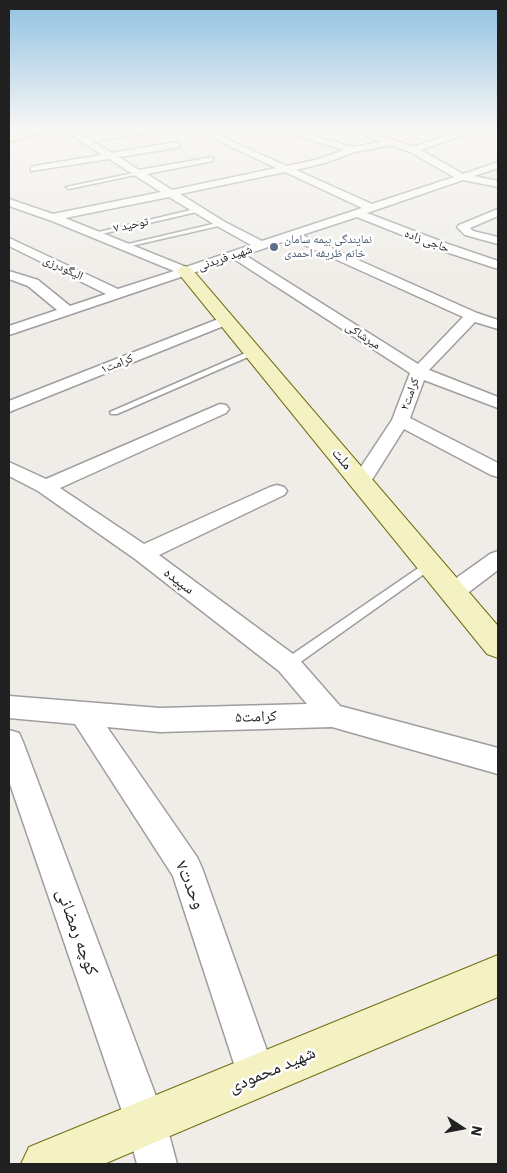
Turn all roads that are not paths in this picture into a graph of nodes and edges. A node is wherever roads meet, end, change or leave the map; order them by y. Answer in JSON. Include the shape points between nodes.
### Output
{"nodes":[{"id":1,"x":85,"y":184,"type":"edge"},
{"id":2,"x":155,"y":184,"type":"edge"},
{"id":3,"x":219,"y":184,"type":"edge"},
{"id":4,"x":319,"y":184,"type":"edge"},
{"id":5,"x":444,"y":184,"type":"edge"},
{"id":6,"x":456,"y":184,"type":"edge"},
{"id":7,"x":69,"y":187,"type":"dead end"},
{"id":8,"x":172,"y":194,"type":"junction"},
{"id":9,"x":498,"y":195,"type":"edge"},
{"id":10,"x":9,"y":202,"type":"edge"},
{"id":11,"x":372,"y":208,"type":"junction"},
{"id":12,"x":199,"y":210,"type":"junction"},
{"id":13,"x":498,"y":212,"type":"edge"},
{"id":14,"x":357,"y":213,"type":"junction"},
{"id":15,"x":51,"y":218,"type":"junction"},
{"id":16,"x":220,"y":224,"type":"junction"},
{"id":17,"x":92,"y":234,"type":"junction"},
{"id":18,"x":291,"y":235,"type":"junction"},
{"id":19,"x":498,"y":241,"type":"edge"},
{"id":20,"x":9,"y":242,"type":"edge"},
{"id":21,"x":131,"y":244,"type":"dead end"},
{"id":22,"x":262,"y":245,"type":"junction"},
{"id":23,"x":235,"y":254,"type":"junction"},
{"id":24,"x":498,"y":264,"type":"edge"},
{"id":25,"x":185,"y":271,"type":"junction"},
{"id":26,"x":9,"y":274,"type":"edge"},
{"id":27,"x":117,"y":294,"type":"junction"},
{"id":28,"x":68,"y":311,"type":"junction"},
{"id":29,"x":472,"y":316,"type":"junction"},
{"id":30,"x":226,"y":320,"type":"junction"},
{"id":31,"x":498,"y":326,"type":"edge"},
{"id":32,"x":9,"y":331,"type":"edge"},
{"id":33,"x":254,"y":353,"type":"junction"},
{"id":34,"x":419,"y":372,"type":"junction"},
{"id":35,"x":498,"y":403,"type":"edge"},
{"id":36,"x":9,"y":407,"type":"edge"},
{"id":37,"x":220,"y":410,"type":"dead end"},
{"id":38,"x":114,"y":412,"type":"dead end"},
{"id":39,"x":401,"y":420,"type":"junction"},
{"id":40,"x":9,"y":468,"type":"edge"},
{"id":41,"x":498,"y":471,"type":"edge"},
{"id":42,"x":361,"y":482,"type":"junction"},
{"id":43,"x":45,"y":487,"type":"junction"},
{"id":44,"x":277,"y":491,"type":"dead end"},
{"id":45,"x":143,"y":554,"type":"junction"},
{"id":46,"x":498,"y":559,"type":"edge"},
{"id":47,"x":430,"y":564,"type":"junction"},
{"id":48,"x":453,"y":592,"type":"junction"},
{"id":49,"x":498,"y":646,"type":"edge"},
{"id":50,"x":288,"y":664,"type":"junction"},
{"id":51,"x":9,"y":707,"type":"edge"},
{"id":52,"x":82,"y":713,"type":"junction"},
{"id":53,"x":332,"y":715,"type":"junction"},
{"id":54,"x":9,"y":742,"type":"edge"},
{"id":55,"x":498,"y":761,"type":"edge"},
{"id":56,"x":498,"y":976,"type":"edge"},
{"id":57,"x":257,"y":1076,"type":"junction"},
{"id":58,"x":146,"y":1123,"type":"junction"},
{"id":59,"x":46,"y":1164,"type":"edge"},
{"id":60,"x":157,"y":1164,"type":"edge"}],
"edges":[{"from":1,"to":7,"type":"lane"},
{"from":2,"to":8,"type":"street"},
{"from":3,"to":8,"type":"street"},
{"from":4,"to":11,"type":"street"},
{"from":5,"to":11,"type":"street","name":"شهید فریدنی"},
{"from":6,"to":9,"type":"street"},
{"from":8,"to":12,"type":"street"},
{"from":8,"to":15,"type":"street"},
{"from":10,"to":15,"type":"street"},
{"from":11,"to":14,"type":"street","name":"شهید فریدنی"},
{"from":12,"to":16,"type":"street"},
{"from":12,"to":17,"type":"lane","name":"توحید ۷"},
{"from":13,"to":19,"type":"street","via":[[463,227],[469,233]]},
{"from":14,"to":18,"type":"street","name":"شهید فریدنی"},
{"from":14,"to":24,"type":"street","name":"حاجی زاده","via":[[444,248]]},
{"from":15,"to":17,"type":"street"},
{"from":16,"to":21,"type":"lane"},
{"from":16,"to":22,"type":"street"},
{"from":17,"to":25,"type":"street"},
{"from":18,"to":22,"type":"street","name":"شهید فریدنی"},
{"from":18,"to":29,"type":"street"},
{"from":20,"to":27,"type":"street","name":"الیگودرزی"},
{"from":22,"to":23,"type":"street","name":"شهید فریدنی"},
{"from":23,"to":25,"type":"street","name":"شهید فریدنی"},
{"from":23,"to":34,"type":"street","name":"میرشاکی"},
{"from":25,"to":27,"type":"street","name":"شهید فریدنی"},
{"from":25,"to":30,"type":"street","name":"ملت"},
{"from":26,"to":28,"type":"street","via":[[33,284]]},
{"from":27,"to":28,"type":"street","name":"شهید فریدنی"},
{"from":28,"to":32,"type":"street","name":"شهید فریدنی"},
{"from":29,"to":31,"type":"street"},
{"from":29,"to":34,"type":"street","name":"کرامت۲"},
{"from":30,"to":33,"type":"street","name":"ملت"},
{"from":30,"to":36,"type":"street","name":"کرامت۱"},
{"from":33,"to":38,"type":"lane"},
{"from":33,"to":42,"type":"street","name":"ملت"},
{"from":34,"to":35,"type":"street","name":"میرشاکی"},
{"from":34,"to":39,"type":"street","name":"کرامت۲"},
{"from":37,"to":43,"type":"street"},
{"from":39,"to":41,"type":"street"},
{"from":39,"to":42,"type":"street","name":"کرامت۲"},
{"from":40,"to":43,"type":"street","name":"سپیده"},
{"from":42,"to":47,"type":"street","name":"ملت"},
{"from":43,"to":45,"type":"street","name":"سپیده"},
{"from":44,"to":45,"type":"street"},
{"from":45,"to":50,"type":"street","name":"سپیده"},
{"from":46,"to":48,"type":"street"},
{"from":47,"to":48,"type":"street","name":"ملت"},
{"from":47,"to":50,"type":"lane"},
{"from":48,"to":49,"type":"street","name":"ملت"},
{"from":50,"to":53,"type":"street","name":"سپیده"},
{"from":51,"to":52,"type":"street","name":"کرامت۵"},
{"from":52,"to":53,"type":"street","name":"کرامت۵","via":[[160,720]]},
{"from":52,"to":57,"type":"street","name":"۷وحدت","via":[[186,868]]},
{"from":53,"to":55,"type":"street","name":"کرامت۵"},
{"from":54,"to":58,"type":"street","name":"کوچه رمضانی"},
{"from":56,"to":57,"type":"street","name":"شهید محمودی"},
{"from":57,"to":58,"type":"street","name":"شهید محمودی"},
{"from":58,"to":59,"type":"street","name":"شهید محمودی"},
{"from":58,"to":60,"type":"street","name":"کوچه رمضانی"}]}
